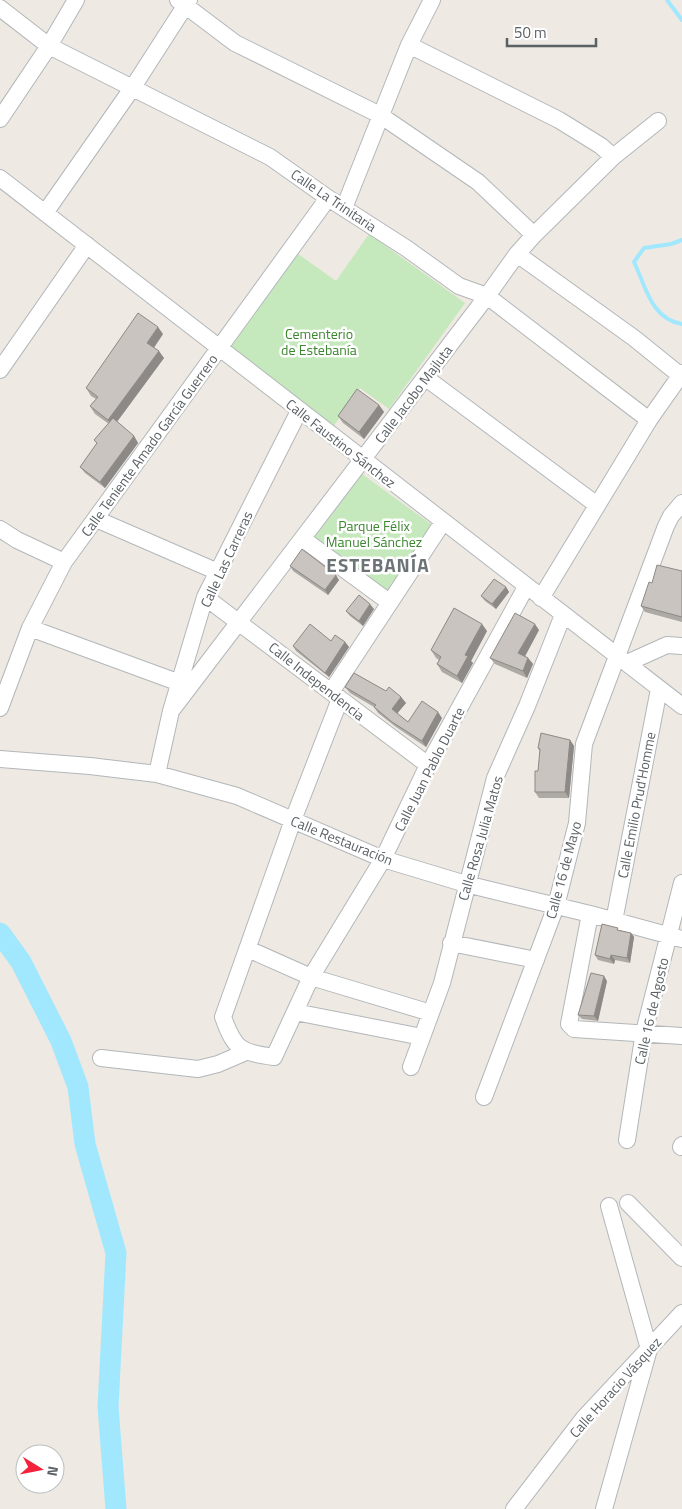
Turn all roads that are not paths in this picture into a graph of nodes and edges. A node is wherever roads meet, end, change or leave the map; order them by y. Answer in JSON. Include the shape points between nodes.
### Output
{"nodes":[{"id":1,"x":76,"y":0,"type":"edge"},
{"id":2,"x":432,"y":0,"type":"edge"},
{"id":3,"x":184,"y":2,"type":"edge"},
{"id":4,"x":0,"y":8,"type":"edge"},
{"id":5,"x":409,"y":45,"type":"junction"},
{"id":6,"x":49,"y":46,"type":"junction"},
{"id":7,"x":133,"y":87,"type":"junction"},
{"id":8,"x":380,"y":115,"type":"junction"},
{"id":9,"x":0,"y":119,"type":"edge"},
{"id":10,"x":658,"y":121,"type":"dead end"},
{"id":11,"x":613,"y":157,"type":"junction"},
{"id":12,"x":0,"y":178,"type":"edge"},
{"id":13,"x":328,"y":198,"type":"junction"},
{"id":14,"x":344,"y":208,"type":"junction"},
{"id":15,"x":45,"y":213,"type":"junction"},
{"id":16,"x":534,"y":235,"type":"junction"},
{"id":17,"x":86,"y":245,"type":"junction"},
{"id":18,"x":517,"y":254,"type":"junction"},
{"id":19,"x":487,"y":296,"type":"junction"},
{"id":20,"x":219,"y":348,"type":"junction"},
{"id":21,"x":2,"y":364,"type":"edge"},
{"id":22,"x":681,"y":374,"type":"edge"},
{"id":23,"x":426,"y":378,"type":"junction"},
{"id":24,"x":300,"y":411,"type":"junction"},
{"id":25,"x":649,"y":420,"type":"junction"},
{"id":26,"x":363,"y":460,"type":"junction"},
{"id":27,"x":682,"y":502,"type":"edge"},
{"id":28,"x":597,"y":504,"type":"junction"},
{"id":29,"x":96,"y":518,"type":"junction"},
{"id":30,"x":443,"y":522,"type":"junction"},
{"id":31,"x":0,"y":529,"type":"edge"},
{"id":32,"x":303,"y":539,"type":"junction"},
{"id":33,"x":64,"y":562,"type":"junction"},
{"id":34,"x":218,"y":572,"type":"junction"},
{"id":35,"x":526,"y":587,"type":"junction"},
{"id":36,"x":205,"y":597,"type":"junction"},
{"id":37,"x":541,"y":598,"type":"junction"},
{"id":38,"x":389,"y":602,"type":"junction"},
{"id":39,"x":563,"y":615,"type":"junction"},
{"id":40,"x":240,"y":622,"type":"junction"},
{"id":41,"x":30,"y":628,"type":"junction"},
{"id":42,"x":682,"y":646,"type":"edge"},
{"id":43,"x":622,"y":660,"type":"junction"},
{"id":44,"x":185,"y":684,"type":"junction"},
{"id":45,"x":658,"y":689,"type":"junction"},
{"id":46,"x":336,"y":696,"type":"junction"},
{"id":47,"x":682,"y":706,"type":"edge"},
{"id":48,"x":0,"y":708,"type":"edge"},
{"id":49,"x":0,"y":759,"type":"edge"},
{"id":50,"x":428,"y":766,"type":"junction"},
{"id":51,"x":158,"y":774,"type":"junction"},
{"id":52,"x":293,"y":820,"type":"junction"},
{"id":53,"x":383,"y":859,"type":"junction"},
{"id":54,"x":682,"y":883,"type":"edge"},
{"id":55,"x":466,"y":884,"type":"junction"},
{"id":56,"x":556,"y":906,"type":"junction"},
{"id":57,"x":590,"y":914,"type":"junction"},
{"id":58,"x":614,"y":921,"type":"junction"},
{"id":59,"x":675,"y":938,"type":"edge"},
{"id":60,"x":451,"y":943,"type":"junction"},
{"id":61,"x":248,"y":949,"type":"junction"},
{"id":62,"x":536,"y":960,"type":"junction"},
{"id":63,"x":312,"y":976,"type":"junction"},
{"id":64,"x":295,"y":1012,"type":"junction"},
{"id":65,"x":431,"y":1012,"type":"junction"},
{"id":66,"x":644,"y":1032,"type":"junction"},
{"id":67,"x":682,"y":1036,"type":"edge"},
{"id":68,"x":422,"y":1037,"type":"junction"},
{"id":69,"x":246,"y":1052,"type":"junction"},
{"id":70,"x":101,"y":1058,"type":"dead end"},
{"id":71,"x":411,"y":1067,"type":"dead end"},
{"id":72,"x":484,"y":1097,"type":"dead end"},
{"id":73,"x":627,"y":1140,"type":"dead end"},
{"id":74,"x":628,"y":1203,"type":"dead end"},
{"id":75,"x":609,"y":1206,"type":"dead end"},
{"id":76,"x":682,"y":1258,"type":"edge"},
{"id":77,"x":682,"y":1314,"type":"edge"},
{"id":78,"x":649,"y":1349,"type":"junction"},
{"id":79,"x":514,"y":1509,"type":"edge"},
{"id":80,"x":604,"y":1509,"type":"edge"}],
"edges":[{"from":1,"to":6,"type":"street"},
{"from":2,"to":5,"type":"street"},
{"from":3,"to":7,"type":"street"},
{"from":3,"to":8,"type":"street","via":[[235,43]]},
{"from":4,"to":6,"type":"street","name":"Calle La Trinitaria"},
{"from":5,"to":8,"type":"street"},
{"from":5,"to":11,"type":"street","via":[[559,120]]},
{"from":6,"to":7,"type":"street","name":"Calle La Trinitaria"},
{"from":6,"to":9,"type":"street"},
{"from":7,"to":13,"type":"street","name":"Calle La Trinitaria","via":[[270,157]]},
{"from":7,"to":15,"type":"street"},
{"from":8,"to":14,"type":"street"},
{"from":8,"to":16,"type":"street","via":[[478,182]]},
{"from":10,"to":11,"type":"street","name":"Calle Jacobo Majluta"},
{"from":11,"to":16,"type":"street","name":"Calle Jacobo Majluta"},
{"from":12,"to":15,"type":"street","name":"Calle Faustino Sánchez"},
{"from":13,"to":14,"type":"street","name":"Calle La Trinitaria"},
{"from":13,"to":20,"type":"street","name":"Calle Teniente Amado García Guerrero"},
{"from":14,"to":19,"type":"street","name":"Calle La Trinitaria","via":[[459,286]]},
{"from":15,"to":17,"type":"street","name":"Calle Faustino Sánchez"},
{"from":16,"to":18,"type":"street","name":"Calle Jacobo Majluta"},
{"from":17,"to":20,"type":"street","name":"Calle Faustino Sánchez"},
{"from":17,"to":21,"type":"street"},
{"from":18,"to":19,"type":"street","name":"Calle Jacobo Majluta"},
{"from":18,"to":22,"type":"street"},
{"from":19,"to":23,"type":"street","name":"Calle Jacobo Majluta"},
{"from":19,"to":25,"type":"street","name":"Calle La Trinitaria"},
{"from":20,"to":24,"type":"street","name":"Calle Faustino Sánchez"},
{"from":20,"to":29,"type":"street","name":"Calle Teniente Amado García Guerrero"},
{"from":22,"to":25,"type":"street"},
{"from":23,"to":26,"type":"street","name":"Calle Jacobo Majluta"},
{"from":23,"to":28,"type":"street"},
{"from":24,"to":26,"type":"street","name":"Calle Faustino Sánchez"},
{"from":24,"to":34,"type":"street","name":"Calle Las Carreras"},
{"from":25,"to":28,"type":"street"},
{"from":26,"to":30,"type":"street","name":"Calle Faustino Sánchez"},
{"from":26,"to":32,"type":"street","name":"Calle Jacobo Majluta"},
{"from":27,"to":43,"type":"street","name":"Calle 16 de Mayo","via":[[666,526]]},
{"from":28,"to":37,"type":"street"},
{"from":29,"to":33,"type":"street","name":"Calle Teniente Amado García Guerrero"},
{"from":29,"to":34,"type":"street"},
{"from":30,"to":35,"type":"street","name":"Calle Faustino Sánchez"},
{"from":30,"to":38,"type":"street"},
{"from":31,"to":33,"type":"street"},
{"from":32,"to":38,"type":"street"},
{"from":32,"to":40,"type":"street","name":"Calle Jacobo Majluta"},
{"from":33,"to":41,"type":"street","name":"Calle Teniente Amado García Guerrero"},
{"from":34,"to":36,"type":"street","name":"Calle Las Carreras"},
{"from":35,"to":37,"type":"street","name":"Calle Faustino Sánchez"},
{"from":35,"to":50,"type":"street","name":"Calle Juan Pablo Duarte"},
{"from":36,"to":40,"type":"street","name":"Calle Independencia"},
{"from":36,"to":44,"type":"street","name":"Calle Las Carreras"},
{"from":37,"to":39,"type":"street","name":"Calle Faustino Sánchez"},
{"from":38,"to":46,"type":"street"},
{"from":39,"to":43,"type":"street","name":"Calle Faustino Sánchez"},
{"from":39,"to":55,"type":"street","name":"Calle Rosa Julia Matos","via":[[495,778]]},
{"from":40,"to":44,"type":"street","name":"Calle Jacobo Majluta"},
{"from":40,"to":46,"type":"street","name":"Calle Independencia"},
{"from":41,"to":44,"type":"street"},
{"from":41,"to":48,"type":"street","name":"Calle Teniente Amado García Guerrero"},
{"from":42,"to":43,"type":"street","via":[[667,645]]},
{"from":43,"to":45,"type":"street","name":"Calle Faustino Sánchez"},
{"from":43,"to":56,"type":"street","name":"Calle 16 de Mayo","via":[[584,744],[577,823]]},
{"from":44,"to":51,"type":"street","name":"Calle Jacobo Majluta","via":[[171,711]]},
{"from":45,"to":47,"type":"street","name":"Calle Faustino Sánchez"},
{"from":45,"to":58,"type":"street","name":"Calle Emilio Prud'Homme"},
{"from":46,"to":50,"type":"street","name":"Calle Independencia"},
{"from":46,"to":52,"type":"street"},
{"from":49,"to":51,"type":"street","name":"Calle Restauración"},
{"from":50,"to":53,"type":"street","name":"Calle Juan Pablo Duarte"},
{"from":51,"to":52,"type":"street","name":"Calle Restauración","via":[[237,796]]},
{"from":52,"to":53,"type":"street","name":"Calle Restauración"},
{"from":52,"to":61,"type":"street"},
{"from":53,"to":55,"type":"street","name":"Calle Restauración"},
{"from":53,"to":63,"type":"street","name":"Calle Juan Pablo Duarte"},
{"from":54,"to":59,"type":"street","name":"Calle 16 de Agosto"},
{"from":55,"to":56,"type":"street","name":"Calle Restauración"},
{"from":55,"to":60,"type":"street","name":"Calle Rosa Julia Matos"},
{"from":56,"to":57,"type":"street","name":"Calle Restauración"},
{"from":56,"to":62,"type":"street","name":"Calle 16 de Mayo"},
{"from":57,"to":58,"type":"street","name":"Calle Restauración"},
{"from":57,"to":66,"type":"street","via":[[569,1024],[574,1029]]},
{"from":58,"to":59,"type":"street","name":"Calle Restauración"},
{"from":59,"to":66,"type":"street","name":"Calle 16 de Agosto"},
{"from":60,"to":62,"type":"street"},
{"from":60,"to":65,"type":"street","name":"Calle Rosa Julia Matos"},
{"from":61,"to":63,"type":"street"},
{"from":61,"to":69,"type":"street","via":[[223,1017],[231,1038]]},
{"from":62,"to":72,"type":"street","name":"Calle 16 de Mayo"},
{"from":63,"to":64,"type":"street","name":"Calle Juan Pablo Duarte"},
{"from":63,"to":65,"type":"street"},
{"from":64,"to":68,"type":"street"},
{"from":64,"to":69,"type":"street","name":"Calle Juan Pablo Duarte","via":[[274,1056]]},
{"from":65,"to":68,"type":"street","name":"Calle Rosa Julia Matos"},
{"from":66,"to":67,"type":"street"},
{"from":66,"to":73,"type":"street","name":"Calle 16 de Agosto"},
{"from":68,"to":71,"type":"street","name":"Calle Rosa Julia Matos"},
{"from":69,"to":70,"type":"street","via":[[198,1069]]},
{"from":74,"to":76,"type":"street"},
{"from":75,"to":78,"type":"street"},
{"from":77,"to":78,"type":"street","name":"Calle Horacio Vásquez"},
{"from":78,"to":79,"type":"street","name":"Calle Horacio Vásquez","via":[[583,1419]]},
{"from":78,"to":80,"type":"street"}]}
